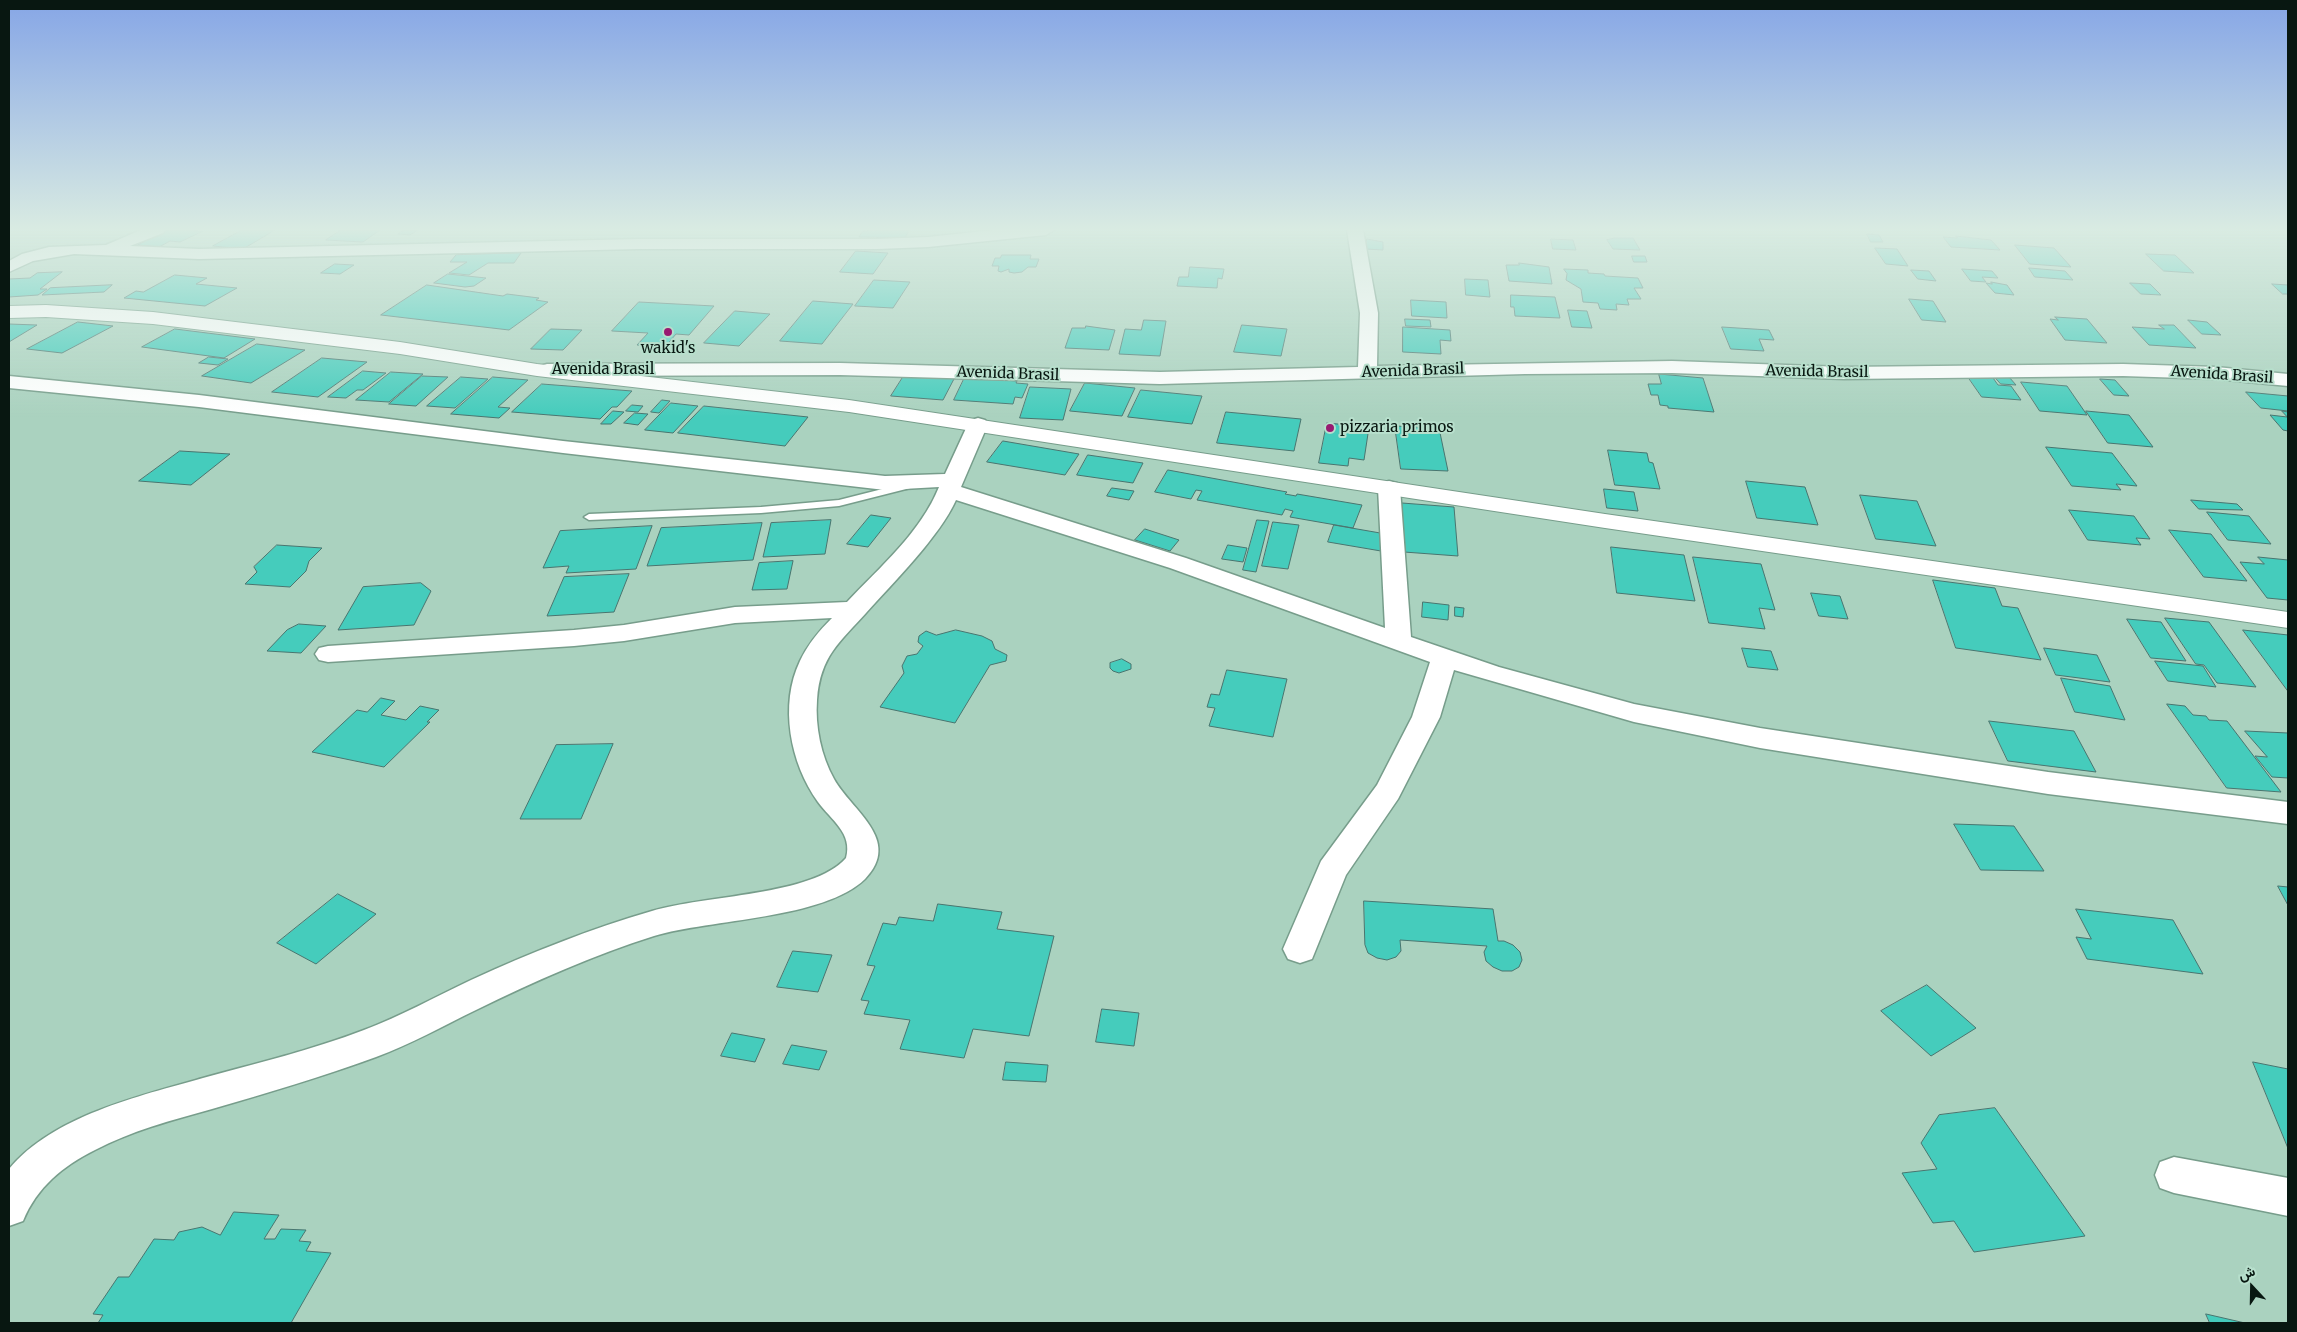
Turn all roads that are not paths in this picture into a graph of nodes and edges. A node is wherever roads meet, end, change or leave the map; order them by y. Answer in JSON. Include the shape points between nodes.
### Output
{"nodes":[{"id":1,"x":1365,"y":292,"type":"edge"},
{"id":2,"x":9,"y":312,"type":"edge"},
{"id":3,"x":537,"y":370,"type":"junction"},
{"id":4,"x":1367,"y":372,"type":"junction"},
{"id":5,"x":2288,"y":380,"type":"edge"},
{"id":6,"x":9,"y":382,"type":"edge"},
{"id":7,"x":978,"y":424,"type":"junction"},
{"id":8,"x":915,"y":483,"type":"junction"},
{"id":9,"x":951,"y":485,"type":"junction"},
{"id":10,"x":1389,"y":488,"type":"junction"},
{"id":11,"x":589,"y":517,"type":"dead end"},
{"id":12,"x":856,"y":609,"type":"junction"},
{"id":13,"x":2288,"y":620,"type":"edge"},
{"id":14,"x":1398,"y":642,"type":"junction"},
{"id":15,"x":328,"y":654,"type":"dead end"},
{"id":16,"x":1444,"y":658,"type":"junction"},
{"id":17,"x":2288,"y":813,"type":"edge"},
{"id":18,"x":1300,"y":949,"type":"dead end"},
{"id":19,"x":2174,"y":1175,"type":"dead end"},
{"id":20,"x":2288,"y":1197,"type":"edge"},
{"id":21,"x":9,"y":1207,"type":"edge"}],
"edges":[{"from":1,"to":4,"type":"street","via":[[1369,313]]},
{"from":2,"to":3,"type":"main road","via":[[46,311],[153,318],[391,347]]},
{"from":3,"to":4,"type":"street","name":"Avenida Brasil","via":[[840,369],[1160,378]]},
{"from":3,"to":7,"type":"main road"},
{"from":4,"to":5,"type":"street","name":"Avenida Brasil","via":[[1601,366],[1844,373],[2123,370],[2216,373]]},
{"from":6,"to":8,"type":"street","via":[[199,401],[885,483]]},
{"from":7,"to":9,"type":"street"},
{"from":7,"to":10,"type":"main road"},
{"from":8,"to":9,"type":"street"},
{"from":8,"to":11,"type":"lane","via":[[839,503],[761,510]]},
{"from":9,"to":12,"type":"street","via":[[943,505],[916,542]]},
{"from":9,"to":14,"type":"street"},
{"from":10,"to":13,"type":"main road"},
{"from":10,"to":14,"type":"street"},
{"from":12,"to":15,"type":"street","via":[[735,615],[634,632],[574,638]]},
{"from":12,"to":21,"type":"street","via":[[814,656],[804,687],[803,706],[804,732],[812,763],[826,791],[857,829],[862,841],[863,857],[845,879],[792,897],[697,913],[636,928],[501,982],[392,1035],[114,1124],[81,1137],[37,1165],[24,1178]]},
{"from":14,"to":16,"type":"street"},
{"from":16,"to":17,"type":"street","via":[[1634,713],[1760,738],[2048,783]]},
{"from":16,"to":18,"type":"street","via":[[1426,717],[1388,791],[1332,870]]},
{"from":19,"to":20,"type":"street"}]}
